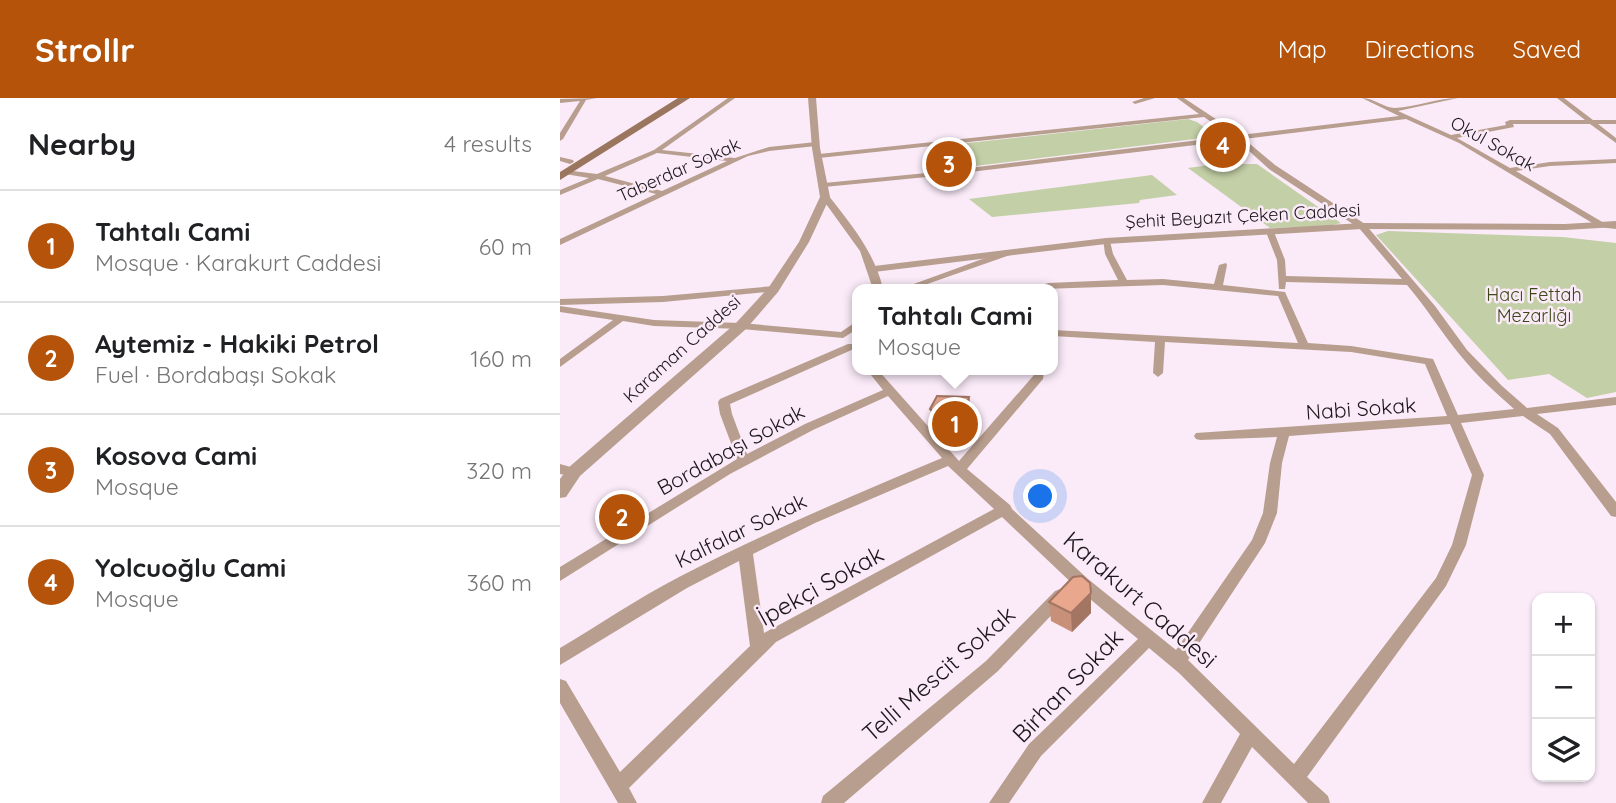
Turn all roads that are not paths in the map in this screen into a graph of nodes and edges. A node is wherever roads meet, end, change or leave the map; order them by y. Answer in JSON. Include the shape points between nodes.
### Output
{"nodes":[{"id":1,"x":594,"y":98,"type":"edge"},
{"id":2,"x":672,"y":98,"type":"edge"},
{"id":3,"x":685,"y":98,"type":"edge"},
{"id":4,"x":732,"y":98,"type":"edge"},
{"id":5,"x":813,"y":98,"type":"edge"},
{"id":6,"x":1152,"y":98,"type":"edge"},
{"id":7,"x":1180,"y":98,"type":"edge"},
{"id":8,"x":1365,"y":98,"type":"edge"},
{"id":9,"x":1455,"y":98,"type":"edge"},
{"id":10,"x":1560,"y":98,"type":"edge"},
{"id":11,"x":584,"y":99,"type":"edge"},
{"id":12,"x":575,"y":100,"type":"edge"},
{"id":13,"x":1135,"y":102,"type":"dead end"},
{"id":14,"x":560,"y":103,"type":"edge"},
{"id":15,"x":1392,"y":110,"type":"junction"},
{"id":16,"x":1205,"y":115,"type":"junction"},
{"id":17,"x":1406,"y":117,"type":"junction"},
{"id":18,"x":1590,"y":122,"type":"junction"},
{"id":19,"x":1616,"y":122,"type":"edge"},
{"id":20,"x":1238,"y":137,"type":"junction"},
{"id":21,"x":1449,"y":137,"type":"junction"},
{"id":22,"x":560,"y":139,"type":"edge"},
{"id":23,"x":1616,"y":141,"type":"edge"},
{"id":24,"x":816,"y":144,"type":"junction"},
{"id":25,"x":656,"y":151,"type":"junction"},
{"id":26,"x":819,"y":156,"type":"junction"},
{"id":27,"x":736,"y":160,"type":"junction"},
{"id":28,"x":1616,"y":162,"type":"edge"},
{"id":29,"x":564,"y":168,"type":"edge"},
{"id":30,"x":1509,"y":170,"type":"junction"},
{"id":31,"x":600,"y":177,"type":"junction"},
{"id":32,"x":824,"y":185,"type":"junction"},
{"id":33,"x":560,"y":193,"type":"edge"},
{"id":34,"x":663,"y":194,"type":"junction"},
{"id":35,"x":825,"y":197,"type":"junction"},
{"id":36,"x":1602,"y":225,"type":"junction"},
{"id":37,"x":1616,"y":225,"type":"edge"},
{"id":38,"x":1362,"y":226,"type":"junction"},
{"id":39,"x":1270,"y":232,"type":"junction"},
{"id":40,"x":1106,"y":241,"type":"junction"},
{"id":41,"x":560,"y":242,"type":"edge"},
{"id":42,"x":1016,"y":250,"type":"junction"},
{"id":43,"x":1223,"y":265,"type":"dead end"},
{"id":44,"x":874,"y":269,"type":"junction"},
{"id":45,"x":1282,"y":279,"type":"junction"},
{"id":46,"x":1409,"y":282,"type":"junction"},
{"id":47,"x":1124,"y":283,"type":"junction"},
{"id":48,"x":877,"y":284,"type":"edge"},
{"id":49,"x":919,"y":284,"type":"edge"},
{"id":50,"x":1058,"y":286,"type":"edge"},
{"id":51,"x":1218,"y":287,"type":"junction"},
{"id":52,"x":774,"y":289,"type":"junction"},
{"id":53,"x":1282,"y":294,"type":"junction"},
{"id":54,"x":560,"y":302,"type":"edge"},
{"id":55,"x":560,"y":309,"type":"edge"},
{"id":56,"x":620,"y":319,"type":"junction"},
{"id":57,"x":741,"y":326,"type":"junction"},
{"id":58,"x":852,"y":328,"type":"edge"},
{"id":59,"x":1058,"y":333,"type":"edge"},
{"id":60,"x":843,"y":335,"type":"junction"},
{"id":61,"x":1160,"y":339,"type":"junction"},
{"id":62,"x":852,"y":346,"type":"edge"},
{"id":63,"x":1304,"y":346,"type":"junction"},
{"id":64,"x":852,"y":350,"type":"edge"},
{"id":65,"x":560,"y":364,"type":"edge"},
{"id":66,"x":1158,"y":373,"type":"dead end"},
{"id":67,"x":876,"y":375,"type":"edge"},
{"id":68,"x":1039,"y":375,"type":"edge"},
{"id":69,"x":890,"y":391,"type":"junction"},
{"id":70,"x":1616,"y":401,"type":"edge"},
{"id":71,"x":1525,"y":412,"type":"junction"},
{"id":72,"x":1453,"y":420,"type":"junction"},
{"id":73,"x":1284,"y":433,"type":"junction"},
{"id":74,"x":1200,"y":436,"type":"dead end"},
{"id":75,"x":744,"y":461,"type":"junction"},
{"id":76,"x":955,"y":464,"type":"junction"},
{"id":77,"x":567,"y":470,"type":"edge"},
{"id":78,"x":560,"y":492,"type":"edge"},
{"id":79,"x":1005,"y":509,"type":"junction"},
{"id":80,"x":1616,"y":511,"type":"edge"},
{"id":81,"x":745,"y":551,"type":"junction"},
{"id":82,"x":560,"y":575,"type":"edge"},
{"id":83,"x":1078,"y":579,"type":"junction"},
{"id":84,"x":1149,"y":638,"type":"junction"},
{"id":85,"x":758,"y":649,"type":"junction"},
{"id":86,"x":560,"y":657,"type":"edge"},
{"id":87,"x":1177,"y":662,"type":"junction"},
{"id":88,"x":560,"y":687,"type":"edge"},
{"id":89,"x":1250,"y":733,"type":"junction"},
{"id":90,"x":1295,"y":778,"type":"junction"},
{"id":91,"x":620,"y":797,"type":"edge"},
{"id":92,"x":831,"y":803,"type":"edge"},
{"id":93,"x":998,"y":803,"type":"edge"},
{"id":94,"x":1211,"y":803,"type":"edge"},
{"id":95,"x":1321,"y":803,"type":"edge"}],
"edges":[{"from":1,"to":11,"type":"street"},
{"from":2,"to":29,"type":"main road"},
{"from":3,"to":29,"type":"main road"},
{"from":4,"to":25,"type":"street"},
{"from":5,"to":24,"type":"street","name":"Karaman Caddesi"},
{"from":6,"to":13,"type":"street"},
{"from":7,"to":16,"type":"street"},
{"from":8,"to":15,"type":"street","name":"Okul Sokak"},
{"from":9,"to":15,"type":"street"},
{"from":10,"to":18,"type":"street"},
{"from":11,"to":12,"type":"street"},
{"from":11,"to":14,"type":"street"},
{"from":11,"to":22,"type":"street"},
{"from":12,"to":14,"type":"street"},
{"from":15,"to":17,"type":"street","name":"Okul Sokak"},
{"from":16,"to":20,"type":"street"},
{"from":16,"to":26,"type":"street"},
{"from":17,"to":20,"type":"street"},
{"from":17,"to":21,"type":"street","name":"Okul Sokak"},
{"from":18,"to":19,"type":"street"},
{"from":18,"to":21,"type":"street","via":[[1510,122],[1512,126]]},
{"from":18,"to":23,"type":"street"},
{"from":20,"to":32,"type":"street"},
{"from":20,"to":38,"type":"street","via":[[1272,167]]},
{"from":21,"to":30,"type":"street","name":"Okul Sokak"},
{"from":24,"to":26,"type":"street","name":"Karaman Caddesi"},
{"from":24,"to":27,"type":"street","name":"Taberdar Sokak","via":[[769,149]]},
{"from":25,"to":27,"type":"street"},
{"from":25,"to":31,"type":"street"},
{"from":26,"to":32,"type":"street","name":"Karaman Caddesi"},
{"from":27,"to":34,"type":"street","name":"Taberdar Sokak"},
{"from":28,"to":30,"type":"street"},
{"from":29,"to":31,"type":"street"},
{"from":30,"to":36,"type":"street","name":"Okul Sokak"},
{"from":31,"to":33,"type":"street"},
{"from":31,"to":34,"type":"street"},
{"from":32,"to":35,"type":"street","name":"Karaman Caddesi"},
{"from":34,"to":41,"type":"street","name":"Taberdar Sokak"},
{"from":35,"to":44,"type":"street","via":[[860,242]]},
{"from":35,"to":52,"type":"street","name":"Karaman Caddesi"},
{"from":36,"to":37,"type":"street","name":"Şehit Beyazıt Çeken Caddesi"},
{"from":36,"to":38,"type":"street","name":"Şehit Beyazıt Çeken Caddesi"},
{"from":38,"to":39,"type":"street","name":"Şehit Beyazıt Çeken Caddesi"},
{"from":38,"to":46,"type":"street"},
{"from":39,"to":40,"type":"street","name":"Şehit Beyazıt Çeken Caddesi"},
{"from":39,"to":45,"type":"street","via":[[1281,260]]},
{"from":40,"to":42,"type":"street","name":"Şehit Beyazıt Çeken Caddesi"},
{"from":40,"to":47,"type":"street"},
{"from":42,"to":44,"type":"street","name":"Şehit Beyazıt Çeken Caddesi"},
{"from":42,"to":49,"type":"street"},
{"from":43,"to":51,"type":"street"},
{"from":44,"to":48,"type":"street"},
{"from":45,"to":46,"type":"street"},
{"from":45,"to":53,"type":"street"},
{"from":46,"to":71,"type":"street","via":[[1463,352]]},
{"from":47,"to":50,"type":"street"},
{"from":47,"to":51,"type":"street"},
{"from":51,"to":53,"type":"street"},
{"from":52,"to":54,"type":"street"},
{"from":52,"to":57,"type":"street","name":"Karaman Caddesi"},
{"from":53,"to":63,"type":"street"},
{"from":55,"to":56,"type":"street"},
{"from":56,"to":57,"type":"street"},
{"from":56,"to":65,"type":"street"},
{"from":57,"to":60,"type":"street"},
{"from":57,"to":77,"type":"street","name":"Karaman Caddesi"},
{"from":58,"to":60,"type":"street"},
{"from":59,"to":61,"type":"street"},
{"from":60,"to":62,"type":"street"},
{"from":61,"to":63,"type":"street"},
{"from":61,"to":66,"type":"street"},
{"from":63,"to":72,"type":"street","via":[[1429,361]]},
{"from":64,"to":75,"type":"street","via":[[724,402]]},
{"from":67,"to":69,"type":"street","name":"Karakurt Caddesi"},
{"from":68,"to":76,"type":"street"},
{"from":69,"to":75,"type":"street","name":"Bordabaşı Sokak"},
{"from":69,"to":76,"type":"street","name":"Karakurt Caddesi"},
{"from":70,"to":71,"type":"street","name":"Nabi Sokak"},
{"from":71,"to":72,"type":"street","name":"Nabi Sokak"},
{"from":71,"to":80,"type":"street","via":[[1553,431]]},
{"from":72,"to":73,"type":"street","name":"Nabi Sokak"},
{"from":72,"to":90,"type":"street","via":[[1478,475],[1459,545],[1441,582]]},
{"from":73,"to":74,"type":"street","name":"Nabi Sokak"},
{"from":73,"to":87,"type":"street","via":[[1270,513],[1258,542]]},
{"from":75,"to":82,"type":"street","name":"Bordabaşı Sokak"},
{"from":76,"to":79,"type":"street","name":"Karakurt Caddesi"},
{"from":76,"to":81,"type":"street","name":"Kalfalar Sokak","via":[[810,519]]},
{"from":77,"to":78,"type":"street","name":"Karaman Caddesi"},
{"from":79,"to":83,"type":"street","name":"Karakurt Caddesi"},
{"from":79,"to":85,"type":"street","name":"İpekçi Sokak","via":[[771,637]]},
{"from":81,"to":85,"type":"street"},
{"from":81,"to":86,"type":"street","name":"Kalfalar Sokak","via":[[682,583]]},
{"from":83,"to":84,"type":"street","name":"Karakurt Caddesi"},
{"from":83,"to":92,"type":"street","name":"Telli Mescit Sokak","via":[[992,666]]},
{"from":84,"to":87,"type":"street","name":"Karakurt Caddesi"},
{"from":84,"to":93,"type":"street","name":"Birhan Sokak","via":[[1035,750]]},
{"from":85,"to":91,"type":"street","name":"İpekçi Sokak"},
{"from":87,"to":89,"type":"street","name":"Karakurt Caddesi"},
{"from":88,"to":91,"type":"street"},
{"from":89,"to":90,"type":"street","name":"Karakurt Caddesi"},
{"from":89,"to":94,"type":"street"},
{"from":90,"to":95,"type":"street","name":"Karakurt Caddesi"}]}
